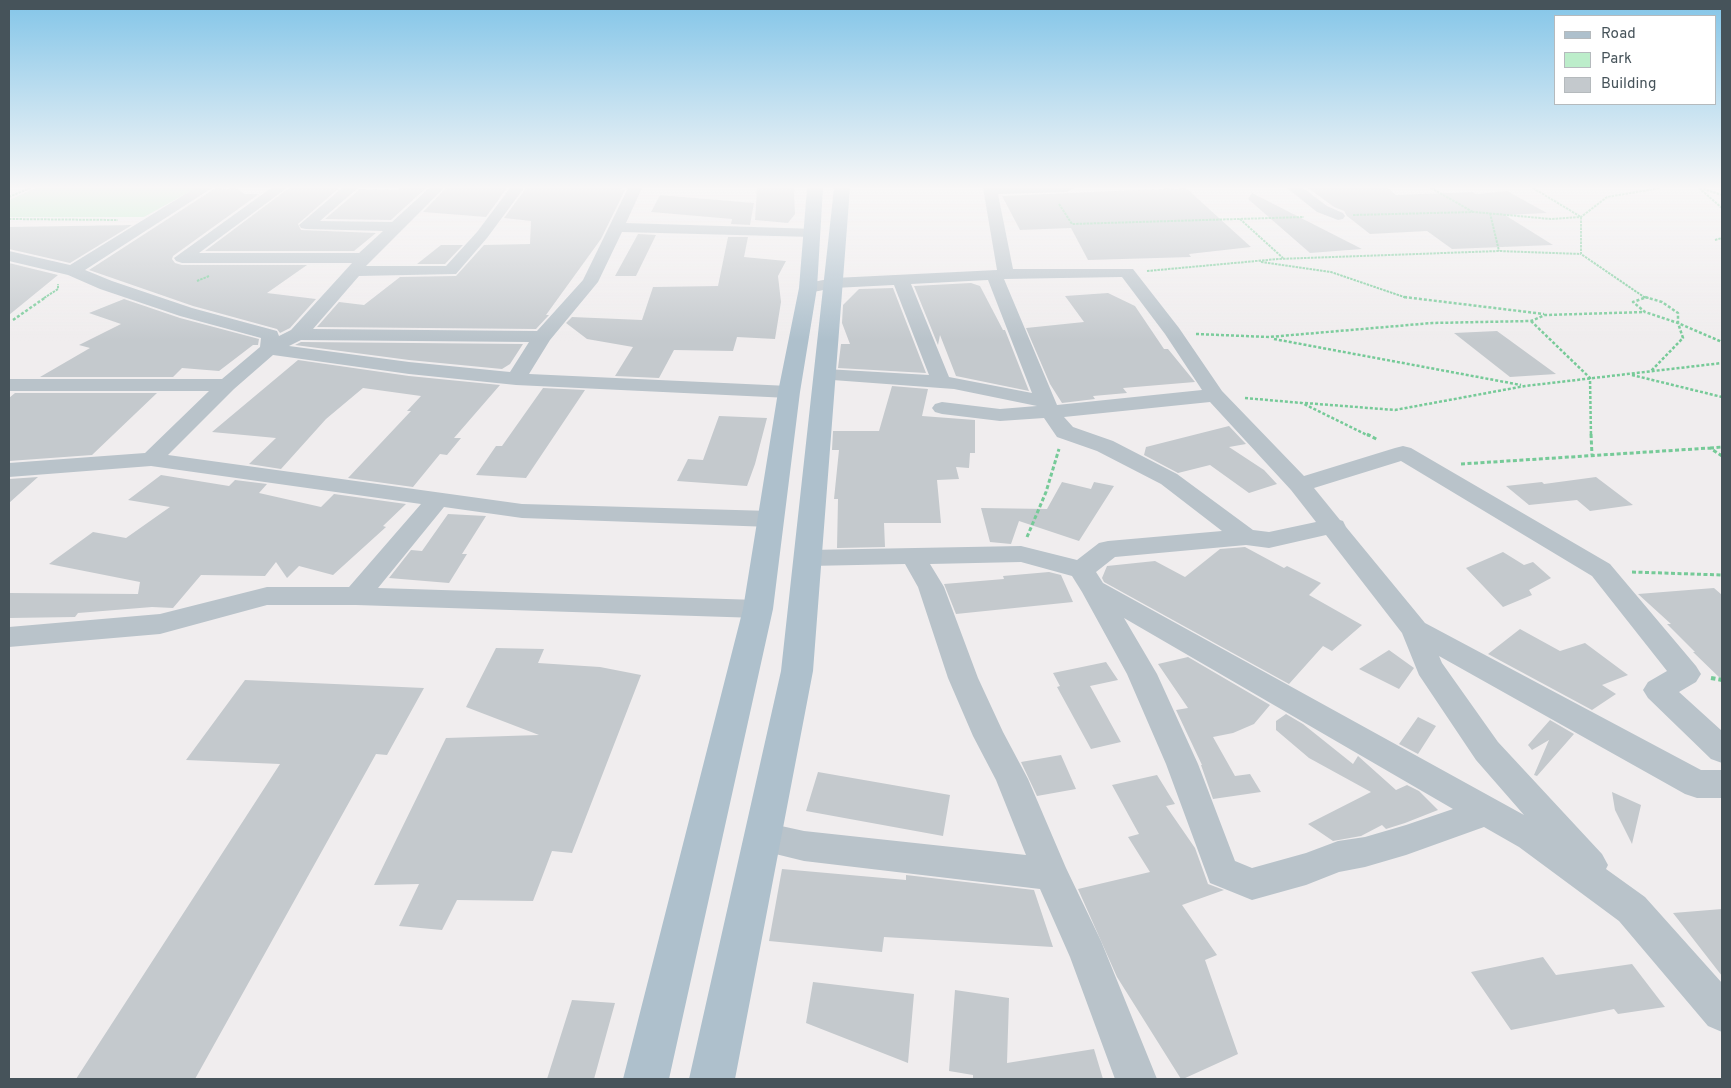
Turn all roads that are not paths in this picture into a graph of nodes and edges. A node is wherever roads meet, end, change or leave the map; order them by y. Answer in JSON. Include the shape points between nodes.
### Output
{"nodes":[{"id":1,"x":124,"y":239,"type":"edge"},
{"id":2,"x":209,"y":239,"type":"edge"},
{"id":3,"x":384,"y":239,"type":"edge"},
{"id":4,"x":479,"y":239,"type":"edge"},
{"id":5,"x":612,"y":239,"type":"edge"},
{"id":6,"x":813,"y":239,"type":"edge"},
{"id":7,"x":831,"y":239,"type":"edge"},
{"id":8,"x":996,"y":239,"type":"edge"},
{"id":9,"x":13,"y":260,"type":"edge"},
{"id":10,"x":358,"y":265,"type":"junction"},
{"id":11,"x":73,"y":271,"type":"junction"},
{"id":12,"x":1000,"y":275,"type":"junction"},
{"id":13,"x":901,"y":280,"type":"junction"},
{"id":14,"x":821,"y":285,"type":"junction"},
{"id":15,"x":298,"y":334,"type":"junction"},
{"id":16,"x":542,"y":337,"type":"junction"},
{"id":17,"x":269,"y":349,"type":"junction"},
{"id":18,"x":826,"y":375,"type":"junction"},
{"id":19,"x":516,"y":379,"type":"junction"},
{"id":20,"x":941,"y":382,"type":"junction"},
{"id":21,"x":9,"y":385,"type":"edge"},
{"id":22,"x":227,"y":385,"type":"junction"},
{"id":23,"x":789,"y":392,"type":"junction"},
{"id":24,"x":1215,"y":396,"type":"junction"},
{"id":25,"x":1047,"y":407,"type":"junction"},
{"id":26,"x":942,"y":408,"type":"dead end"},
{"id":27,"x":151,"y":459,"type":"junction"},
{"id":28,"x":9,"y":470,"type":"edge"},
{"id":29,"x":1299,"y":485,"type":"junction"},
{"id":30,"x":439,"y":498,"type":"junction"},
{"id":31,"x":771,"y":519,"type":"junction"},
{"id":32,"x":1334,"y":526,"type":"junction"},
{"id":33,"x":1246,"y":537,"type":"junction"},
{"id":34,"x":912,"y":555,"type":"junction"},
{"id":35,"x":809,"y":558,"type":"junction"},
{"id":36,"x":1088,"y":579,"type":"junction"},
{"id":37,"x":356,"y":596,"type":"junction"},
{"id":38,"x":758,"y":609,"type":"junction"},
{"id":39,"x":1415,"y":630,"type":"junction"},
{"id":40,"x":9,"y":637,"type":"edge"},
{"id":41,"x":1722,"y":750,"type":"edge"},
{"id":42,"x":1722,"y":784,"type":"edge"},
{"id":43,"x":1488,"y":812,"type":"junction"},
{"id":44,"x":763,"y":837,"type":"junction"},
{"id":45,"x":1051,"y":874,"type":"junction"},
{"id":46,"x":1632,"y":909,"type":"junction"},
{"id":47,"x":1722,"y":1012,"type":"edge"},
{"id":48,"x":646,"y":1079,"type":"edge"},
{"id":49,"x":712,"y":1079,"type":"edge"},
{"id":50,"x":1136,"y":1079,"type":"edge"}],
"edges":[{"from":1,"to":11,"type":"street"},
{"from":2,"to":10,"type":"street","via":[[182,258]]},
{"from":3,"to":10,"type":"street"},
{"from":4,"to":10,"type":"street","via":[[450,271]]},
{"from":5,"to":16,"type":"street","via":[[590,282]]},
{"from":6,"to":14,"type":"main road"},
{"from":7,"to":14,"type":"main road"},
{"from":8,"to":12,"type":"street"},
{"from":9,"to":11,"type":"street"},
{"from":10,"to":15,"type":"street"},
{"from":11,"to":17,"type":"street","via":[[177,309],[270,335]]},
{"from":12,"to":13,"type":"street"},
{"from":12,"to":24,"type":"street","via":[[1127,272],[1173,332]]},
{"from":12,"to":25,"type":"street"},
{"from":13,"to":14,"type":"street"},
{"from":13,"to":20,"type":"street"},
{"from":14,"to":18,"type":"main road"},
{"from":14,"to":23,"type":"main road"},
{"from":15,"to":16,"type":"street"},
{"from":15,"to":17,"type":"street"},
{"from":16,"to":19,"type":"street"},
{"from":17,"to":19,"type":"street"},
{"from":17,"to":22,"type":"street"},
{"from":18,"to":20,"type":"street"},
{"from":18,"to":35,"type":"main road"},
{"from":19,"to":23,"type":"street"},
{"from":20,"to":25,"type":"street"},
{"from":21,"to":22,"type":"street"},
{"from":22,"to":27,"type":"street"},
{"from":23,"to":31,"type":"main road"},
{"from":24,"to":25,"type":"street","via":[[1102,408]]},
{"from":24,"to":29,"type":"street"},
{"from":25,"to":26,"type":"street","via":[[1000,415]]},
{"from":25,"to":33,"type":"street","via":[[1064,432],[1105,446],[1170,479]]},
{"from":27,"to":28,"type":"street"},
{"from":27,"to":30,"type":"street"},
{"from":29,"to":32,"type":"street"},
{"from":29,"to":41,"type":"street","via":[[1403,453],[1601,570],[1686,674],[1658,690]]},
{"from":30,"to":31,"type":"street","via":[[522,511]]},
{"from":30,"to":37,"type":"street"},
{"from":31,"to":38,"type":"main road"},
{"from":32,"to":33,"type":"street","via":[[1269,540]]},
{"from":32,"to":39,"type":"street"},
{"from":33,"to":36,"type":"street","via":[[1108,549]]},
{"from":34,"to":35,"type":"street"},
{"from":34,"to":36,"type":"street","via":[[1021,554]]},
{"from":34,"to":45,"type":"street","via":[[930,587],[963,678],[1012,779]]},
{"from":35,"to":44,"type":"main road","via":[[797,671]]},
{"from":36,"to":43,"type":"street"},
{"from":36,"to":43,"type":"street","via":[[1142,674],[1182,764],[1222,872],[1252,884],[1406,840]]},
{"from":37,"to":38,"type":"street"},
{"from":37,"to":40,"type":"street","via":[[267,596],[160,624]]},
{"from":38,"to":48,"type":"main road"},
{"from":39,"to":42,"type":"street","via":[[1697,784]]},
{"from":39,"to":46,"type":"street","via":[[1429,667],[1487,751]]},
{"from":43,"to":46,"type":"street","via":[[1531,836]]},
{"from":44,"to":45,"type":"street","via":[[804,846]]},
{"from":44,"to":49,"type":"main road"},
{"from":45,"to":50,"type":"street","via":[[1088,954]]},
{"from":46,"to":47,"type":"street"}]}
